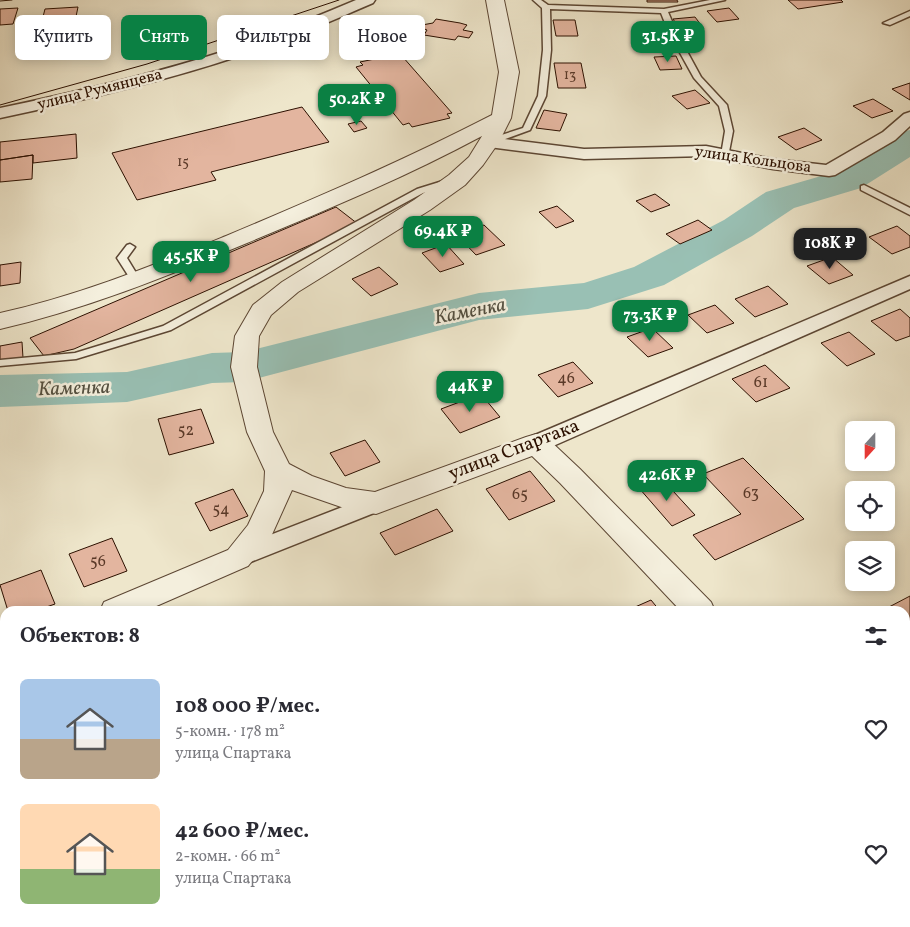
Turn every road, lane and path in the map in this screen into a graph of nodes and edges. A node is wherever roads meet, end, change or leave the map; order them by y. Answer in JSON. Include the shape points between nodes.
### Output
{"nodes":[{"id":1,"x":368,"y":0,"type":"edge"},
{"id":2,"x":495,"y":0,"type":"edge"},
{"id":3,"x":537,"y":0,"type":"edge"},
{"id":4,"x":721,"y":0,"type":"edge"},
{"id":5,"x":546,"y":7,"type":"junction"},
{"id":6,"x":664,"y":11,"type":"junction"},
{"id":7,"x":910,"y":13,"type":"edge"},
{"id":8,"x":888,"y":23,"type":"dead end"},
{"id":9,"x":0,"y":113,"type":"edge"},
{"id":10,"x":910,"y":117,"type":"edge"},
{"id":11,"x":501,"y":118,"type":"junction"},
{"id":12,"x":489,"y":142,"type":"junction"},
{"id":13,"x":725,"y":155,"type":"junction"},
{"id":14,"x":457,"y":180,"type":"junction"},
{"id":15,"x":864,"y":188,"type":"dead end"},
{"id":16,"x":910,"y":212,"type":"edge"},
{"id":17,"x":130,"y":247,"type":"dead end"},
{"id":18,"x":136,"y":281,"type":"junction"},
{"id":19,"x":910,"y":282,"type":"edge"},
{"id":20,"x":0,"y":321,"type":"edge"},
{"id":21,"x":0,"y":363,"type":"edge"},
{"id":22,"x":536,"y":444,"type":"junction"},
{"id":23,"x":279,"y":471,"type":"junction"},
{"id":24,"x":376,"y":503,"type":"junction"},
{"id":25,"x":238,"y":558,"type":"junction"},
{"id":26,"x":127,"y":606,"type":"edge"},
{"id":27,"x":695,"y":606,"type":"edge"}],
"edges":[{"from":1,"to":9,"type":"street","name":"улица Румянцева","via":[[266,42],[187,68],[95,93]]},
{"from":2,"to":11,"type":"street","via":[[510,72]]},
{"from":3,"to":5,"type":"lane"},
{"from":4,"to":6,"type":"lane"},
{"from":5,"to":6,"type":"lane"},
{"from":5,"to":12,"type":"lane","via":[[547,50],[542,96],[526,130]]},
{"from":6,"to":13,"type":"lane","via":[[698,78],[723,105],[729,131]]},
{"from":7,"to":8,"type":"lane"},
{"from":10,"to":13,"type":"street","name":"улица Кольцова","via":[[889,136],[829,171]]},
{"from":11,"to":12,"type":"street"},
{"from":11,"to":18,"type":"street","via":[[448,147],[312,208]]},
{"from":12,"to":13,"type":"street","name":"улица Кольцова","via":[[584,154],[706,151]]},
{"from":12,"to":14,"type":"street"},
{"from":14,"to":21,"type":"lane","via":[[420,191],[167,328],[76,356]]},
{"from":14,"to":23,"type":"street","via":[[290,287],[262,310],[247,336],[244,367],[260,432]]},
{"from":15,"to":16,"type":"lane"},
{"from":17,"to":18,"type":"lane","via":[[122,258]]},
{"from":18,"to":20,"type":"street","via":[[41,313]]},
{"from":19,"to":22,"type":"street","name":"улица Спартака"},
{"from":22,"to":24,"type":"street","name":"улица Спартака"},
{"from":22,"to":27,"type":"street"},
{"from":23,"to":24,"type":"street","via":[[344,498]]},
{"from":23,"to":25,"type":"street","via":[[278,491],[260,532]]},
{"from":24,"to":25,"type":"street","name":"улица Спартака"},
{"from":25,"to":26,"type":"street","name":"улица Спартака"}]}
